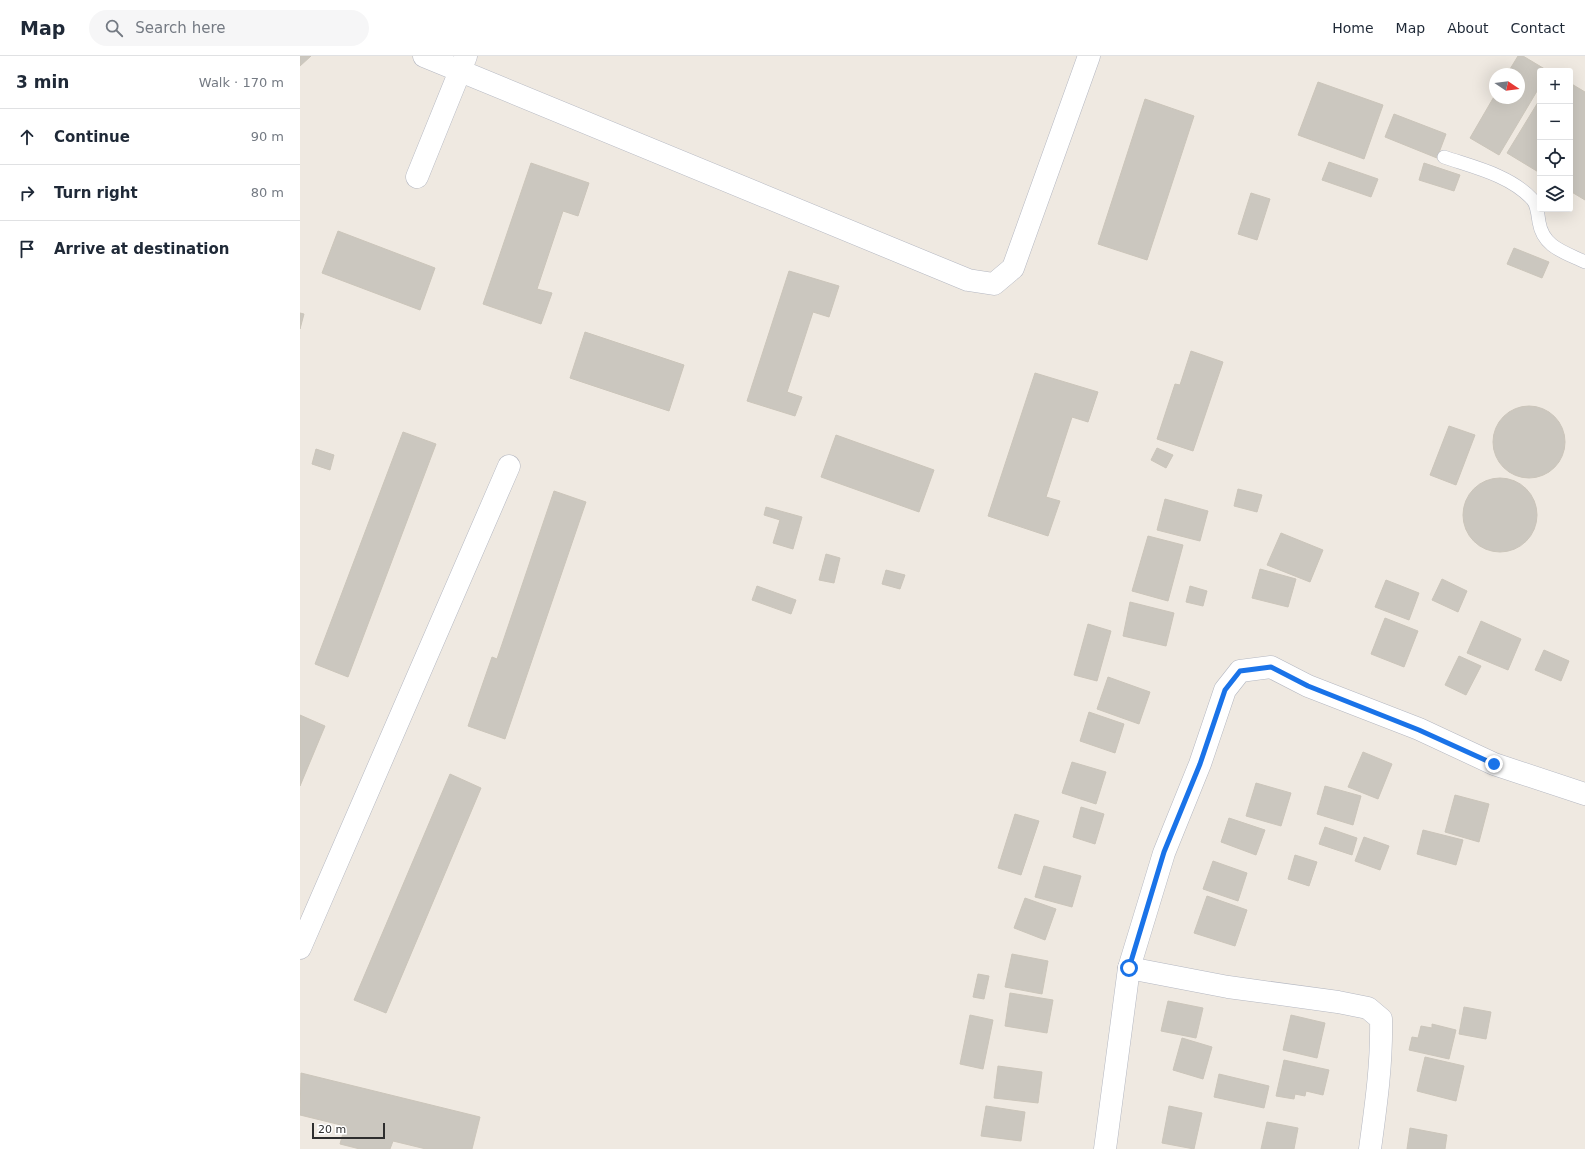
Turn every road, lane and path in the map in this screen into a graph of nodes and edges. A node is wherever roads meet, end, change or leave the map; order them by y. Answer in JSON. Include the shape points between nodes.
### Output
{"nodes":[{"id":1,"x":424,"y":56,"type":"edge"},
{"id":2,"x":1089,"y":56,"type":"edge"},
{"id":3,"x":463,"y":64,"type":"edge"},
{"id":4,"x":1444,"y":157,"type":"dead end"},
{"id":5,"x":417,"y":177,"type":"dead end"},
{"id":6,"x":1585,"y":262,"type":"edge"},
{"id":7,"x":509,"y":466,"type":"dead end"},
{"id":8,"x":1585,"y":794,"type":"edge"},
{"id":9,"x":300,"y":948,"type":"edge"},
{"id":10,"x":1129,"y":968,"type":"junction"},
{"id":11,"x":1105,"y":1149,"type":"edge"},
{"id":12,"x":1370,"y":1149,"type":"edge"}],
"edges":[{"from":1,"to":3,"type":"street"},
{"from":2,"to":3,"type":"street","via":[[1013,268],[994,284],[968,280]]},
{"from":3,"to":5,"type":"street"},
{"from":4,"to":6,"type":"lane","via":[[1520,187],[1534,200],[1545,240],[1559,250]]},
{"from":7,"to":9,"type":"street"},
{"from":8,"to":10,"type":"street","via":[[1494,764],[1419,730],[1308,686],[1271,667],[1240,671],[1225,690],[1200,764],[1164,852]]},
{"from":10,"to":11,"type":"street"},
{"from":10,"to":12,"type":"street","via":[[1228,988],[1368,1008],[1381,1019],[1382,1042],[1380,1080]]}]}
